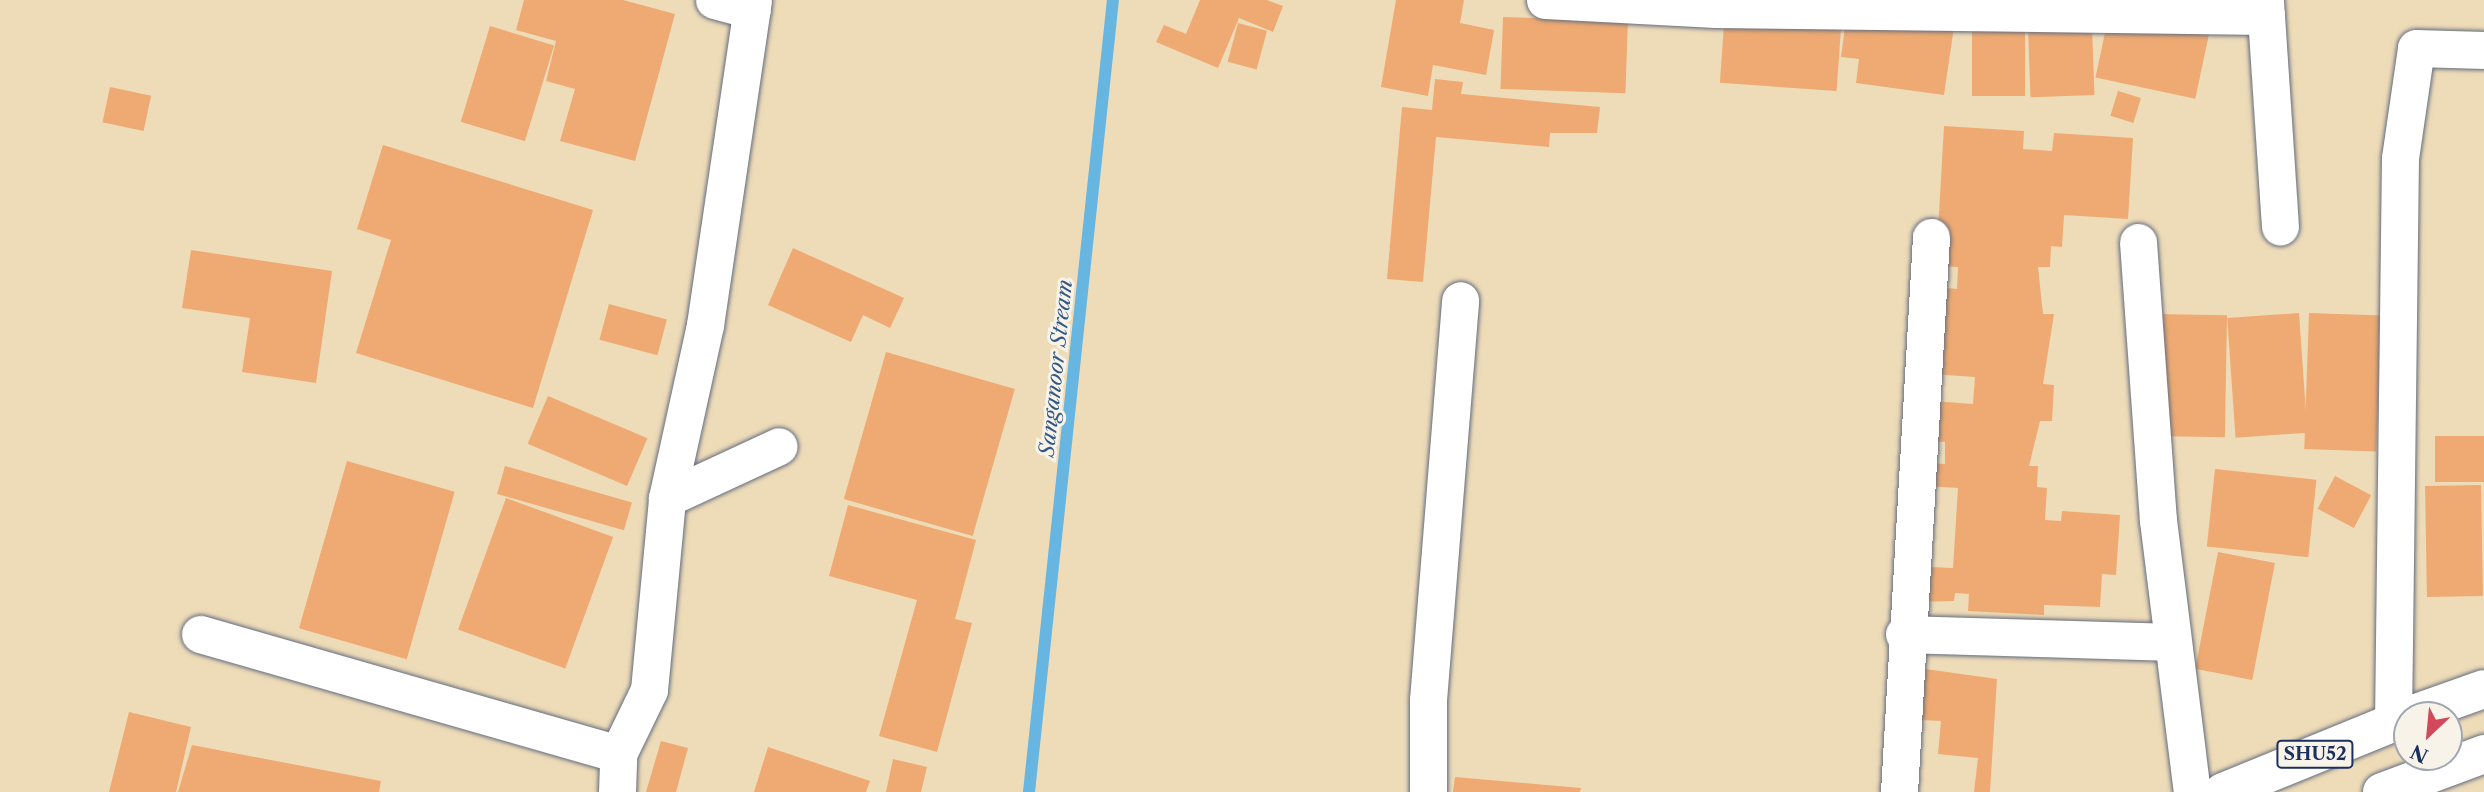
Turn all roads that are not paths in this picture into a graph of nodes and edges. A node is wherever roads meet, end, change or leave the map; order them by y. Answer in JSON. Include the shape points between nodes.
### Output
{"nodes":[{"id":1,"x":713,"y":0,"type":"edge"},
{"id":2,"x":1545,"y":0,"type":"edge"},
{"id":3,"x":753,"y":5,"type":"edge"},
{"id":4,"x":2266,"y":8,"type":"edge"},
{"id":5,"x":2484,"y":50,"type":"edge"},
{"id":6,"x":2280,"y":227,"type":"dead end"},
{"id":7,"x":1931,"y":237,"type":"dead end"},
{"id":8,"x":2137,"y":242,"type":"dead end"},
{"id":9,"x":1460,"y":300,"type":"dead end"},
{"id":10,"x":779,"y":446,"type":"dead end"},
{"id":11,"x":667,"y":498,"type":"junction"},
{"id":12,"x":200,"y":634,"type":"dead end"},
{"id":13,"x":1904,"y":634,"type":"junction"},
{"id":14,"x":2173,"y":642,"type":"junction"},
{"id":15,"x":2484,"y":689,"type":"edge"},
{"id":16,"x":2404,"y":701,"type":"edge"},
{"id":17,"x":2451,"y":701,"type":"edge"},
{"id":18,"x":2393,"y":722,"type":"edge"},
{"id":19,"x":618,"y":754,"type":"junction"},
{"id":20,"x":2484,"y":754,"type":"edge"},
{"id":21,"x":617,"y":792,"type":"edge"},
{"id":22,"x":1428,"y":792,"type":"edge"},
{"id":23,"x":1899,"y":792,"type":"edge"},
{"id":24,"x":2192,"y":792,"type":"edge"},
{"id":25,"x":2223,"y":792,"type":"edge"},
{"id":26,"x":2382,"y":792,"type":"edge"}],
"edges":[{"from":1,"to":3,"type":"street"},
{"from":2,"to":4,"type":"street","via":[[1716,9]]},
{"from":3,"to":11,"type":"street","via":[[705,325]]},
{"from":4,"to":6,"type":"street"},
{"from":5,"to":16,"type":"street","via":[[2416,48],[2400,158]]},
{"from":7,"to":13,"type":"street"},
{"from":8,"to":14,"type":"street"},
{"from":9,"to":22,"type":"street","via":[[1428,700]]},
{"from":10,"to":11,"type":"street"},
{"from":11,"to":19,"type":"street","via":[[649,690]]},
{"from":12,"to":19,"type":"street"},
{"from":13,"to":14,"type":"street"},
{"from":13,"to":23,"type":"street"},
{"from":14,"to":24,"type":"street"},
{"from":15,"to":17,"type":"main road","number":"SHU52"},
{"from":18,"to":25,"type":"main road","number":"SHU52"},
{"from":19,"to":21,"type":"street"},
{"from":20,"to":26,"type":"main road"}]}
